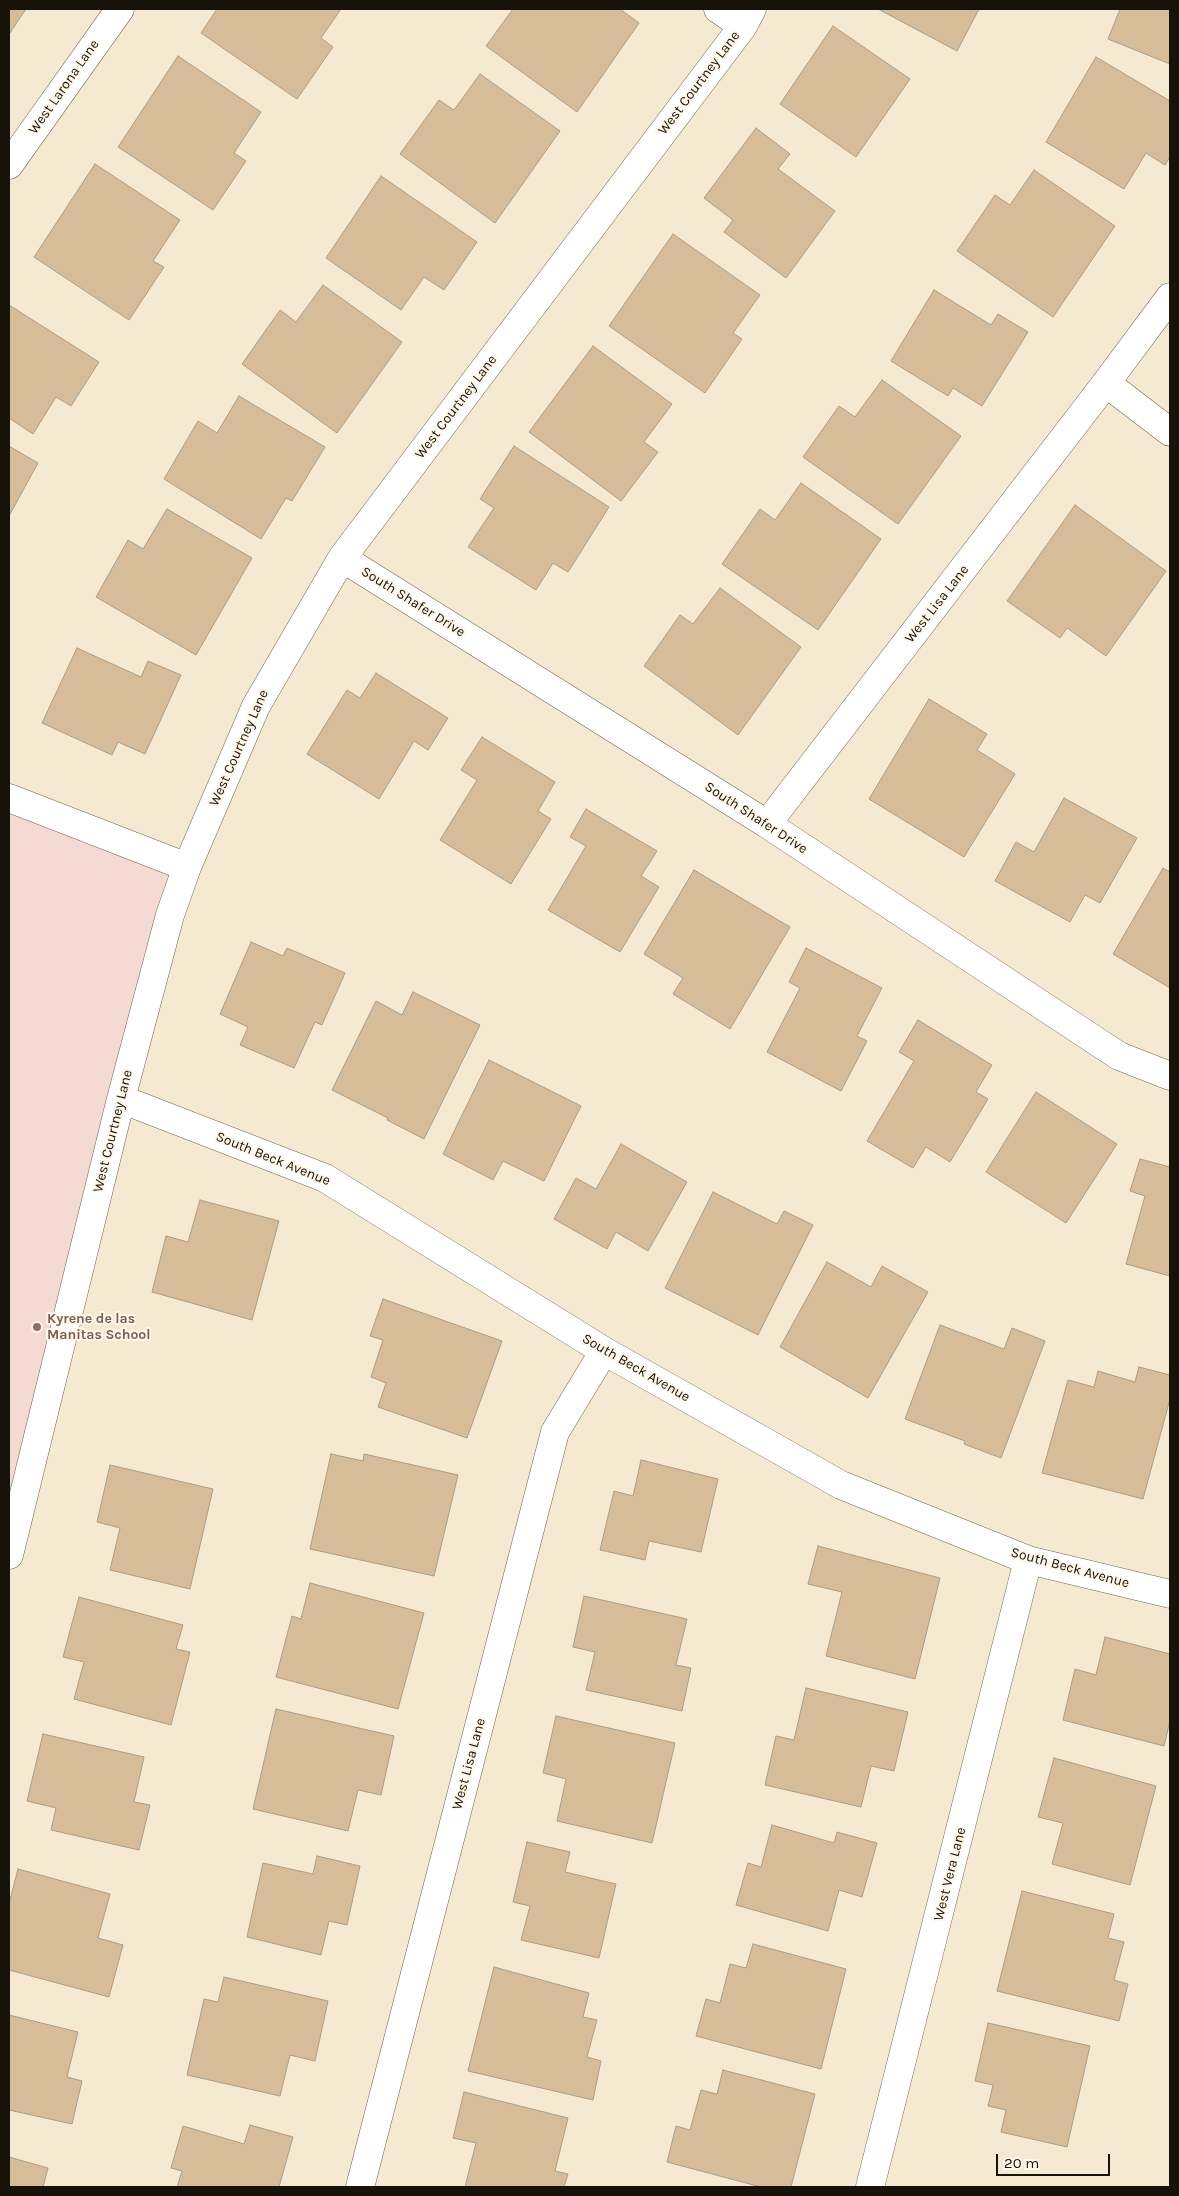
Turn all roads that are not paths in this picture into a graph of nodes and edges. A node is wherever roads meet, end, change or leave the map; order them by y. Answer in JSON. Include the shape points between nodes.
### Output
{"nodes":[{"id":1,"x":120,"y":9,"type":"edge"},
{"id":2,"x":718,"y":9,"type":"edge"},
{"id":3,"x":748,"y":17,"type":"edge"},
{"id":4,"x":9,"y":165,"type":"edge"},
{"id":5,"x":1170,"y":297,"type":"edge"},
{"id":6,"x":1106,"y":383,"type":"junction"},
{"id":7,"x":1170,"y":432,"type":"edge"},
{"id":8,"x":342,"y":558,"type":"junction"},
{"id":9,"x":9,"y":798,"type":"edge"},
{"id":10,"x":767,"y":824,"type":"junction"},
{"id":11,"x":187,"y":868,"type":"junction"},
{"id":12,"x":1170,"y":1076,"type":"edge"},
{"id":13,"x":120,"y":1099,"type":"junction"},
{"id":14,"x":604,"y":1351,"type":"junction"},
{"id":15,"x":9,"y":1555,"type":"edge"},
{"id":16,"x":1028,"y":1560,"type":"junction"},
{"id":17,"x":1170,"y":1594,"type":"edge"},
{"id":18,"x":360,"y":2187,"type":"edge"},
{"id":19,"x":870,"y":2187,"type":"edge"}],
"edges":[{"from":1,"to":4,"type":"street","name":"West Larona Lane"},
{"from":2,"to":3,"type":"street"},
{"from":3,"to":8,"type":"street","name":"West Courtney Lane"},
{"from":5,"to":6,"type":"street","name":"West Lisa Lane"},
{"from":6,"to":7,"type":"street"},
{"from":6,"to":10,"type":"street","name":"West Lisa Lane"},
{"from":8,"to":10,"type":"street","name":"South Shafer Drive"},
{"from":8,"to":11,"type":"street","name":"West Courtney Lane","via":[[256,706]]},
{"from":9,"to":11,"type":"street"},
{"from":10,"to":12,"type":"street","name":"South Shafer Drive","via":[[1119,1056]]},
{"from":11,"to":13,"type":"street","name":"West Courtney Lane","via":[[170,915]]},
{"from":13,"to":14,"type":"street","name":"South Beck Avenue","via":[[325,1178]]},
{"from":13,"to":15,"type":"street","name":"West Courtney Lane"},
{"from":14,"to":16,"type":"street","name":"South Beck Avenue","via":[[841,1485]]},
{"from":14,"to":18,"type":"street","name":"West Lisa Lane","via":[[555,1432]]},
{"from":16,"to":17,"type":"street","name":"South Beck Avenue"},
{"from":16,"to":19,"type":"street","name":"West Vera Lane"}]}
